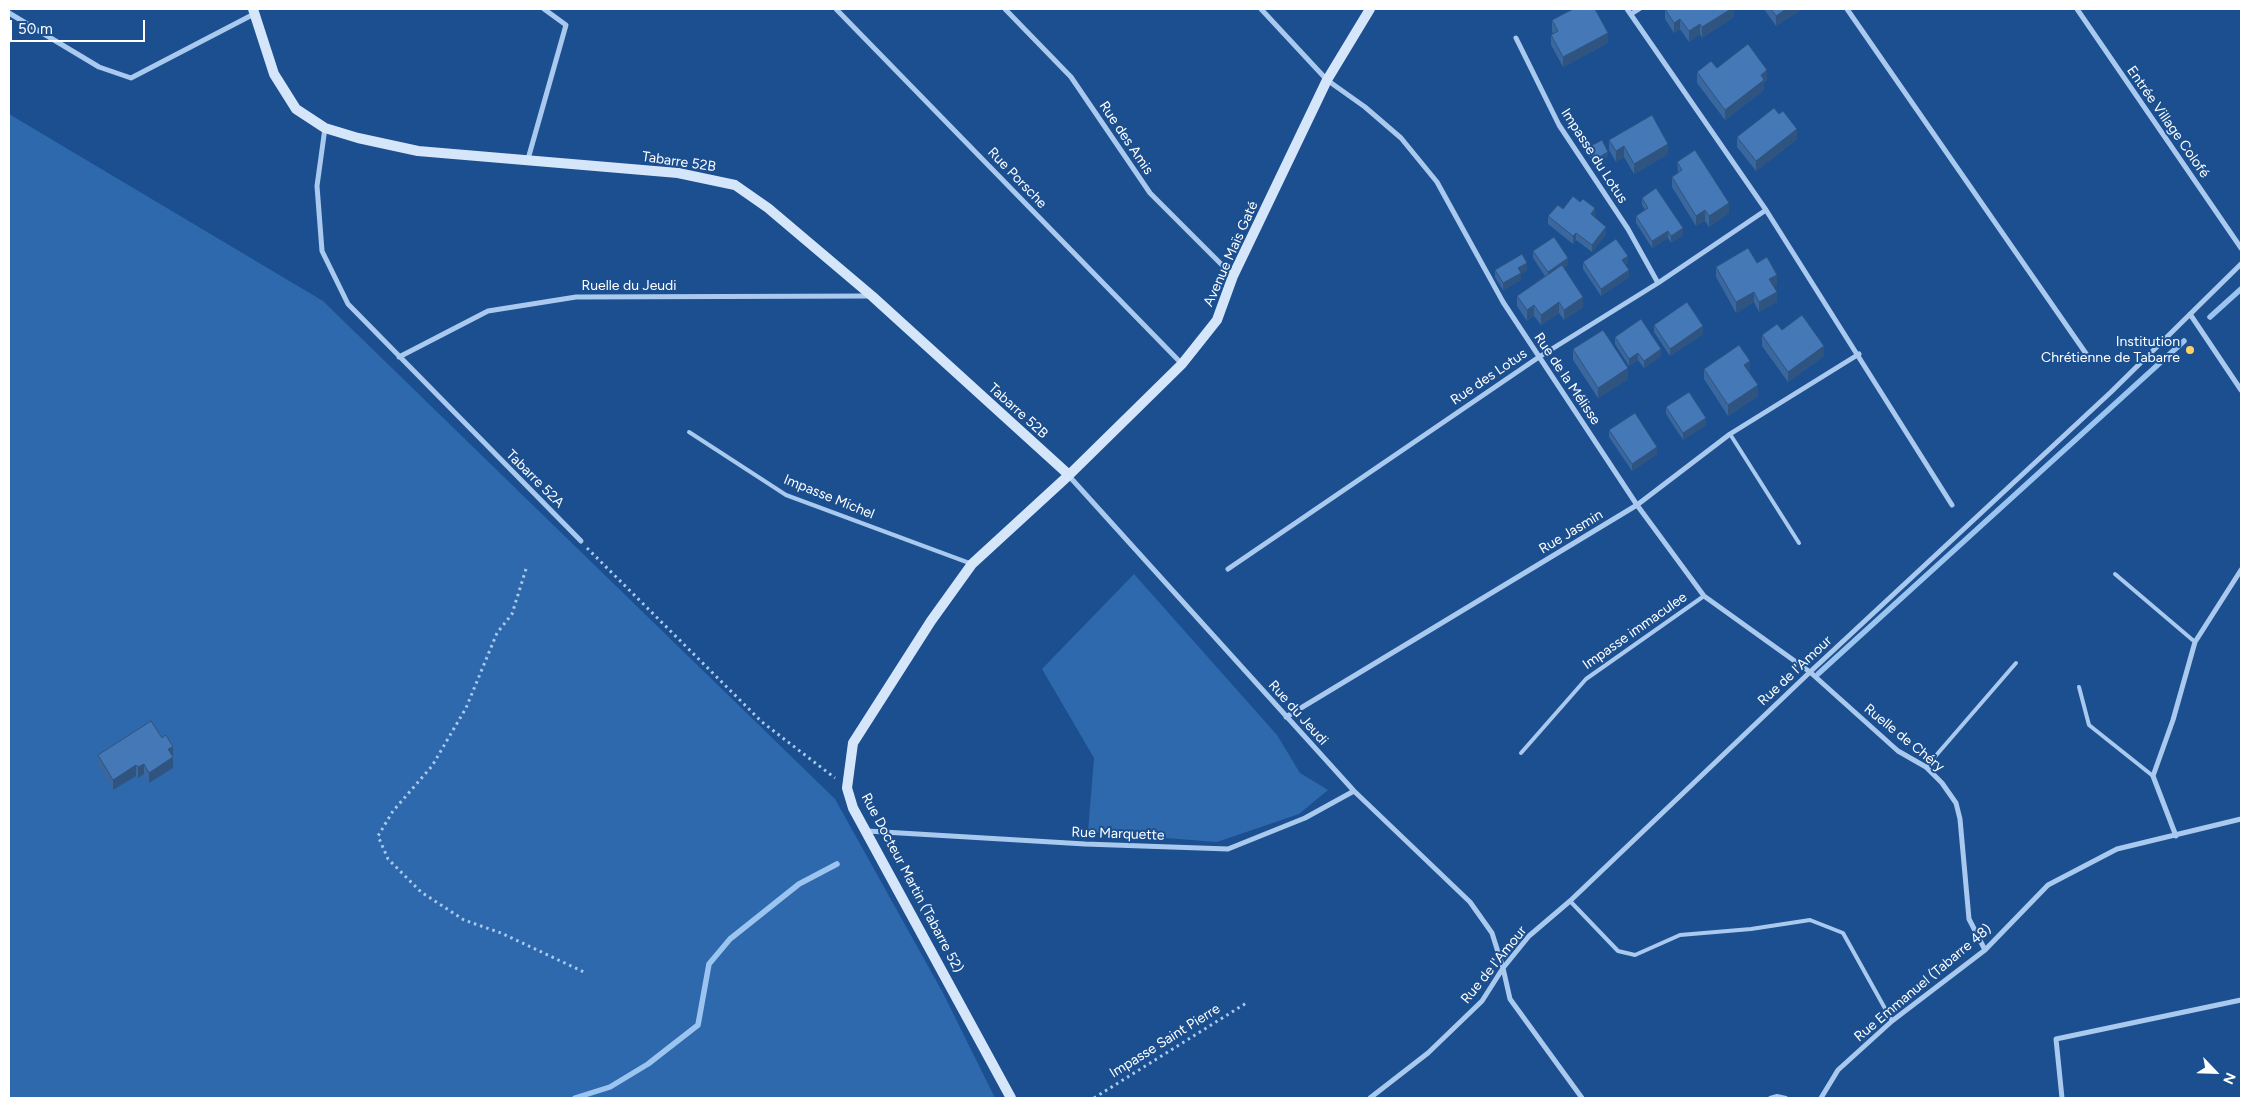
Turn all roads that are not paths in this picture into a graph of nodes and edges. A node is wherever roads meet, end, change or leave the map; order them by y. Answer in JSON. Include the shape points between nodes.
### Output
{"nodes":[{"id":1,"x":544,"y":9,"type":"edge"},
{"id":2,"x":836,"y":9,"type":"edge"},
{"id":3,"x":1005,"y":9,"type":"edge"},
{"id":4,"x":1261,"y":9,"type":"edge"},
{"id":5,"x":1370,"y":9,"type":"edge"},
{"id":6,"x":1627,"y":9,"type":"edge"},
{"id":7,"x":1639,"y":9,"type":"edge"},
{"id":8,"x":1847,"y":9,"type":"edge"},
{"id":9,"x":2077,"y":9,"type":"edge"},
{"id":10,"x":253,"y":11,"type":"edge"},
{"id":11,"x":9,"y":13,"type":"edge"},
{"id":12,"x":1631,"y":14,"type":"junction"},
{"id":13,"x":1516,"y":38,"type":"dead end"},
{"id":14,"x":1327,"y":80,"type":"junction"},
{"id":15,"x":325,"y":128,"type":"junction"},
{"id":16,"x":528,"y":159,"type":"junction"},
{"id":17,"x":1766,"y":210,"type":"junction"},
{"id":18,"x":2241,"y":248,"type":"edge"},
{"id":19,"x":2241,"y":264,"type":"edge"},
{"id":20,"x":1233,"y":276,"type":"junction"},
{"id":21,"x":1658,"y":283,"type":"junction"},
{"id":22,"x":872,"y":296,"type":"junction"},
{"id":23,"x":2190,"y":314,"type":"junction"},
{"id":24,"x":1858,"y":354,"type":"junction"},
{"id":25,"x":2087,"y":355,"type":"dead end"},
{"id":26,"x":399,"y":357,"type":"junction"},
{"id":27,"x":1539,"y":357,"type":"junction"},
{"id":28,"x":1182,"y":364,"type":"junction"},
{"id":29,"x":2241,"y":390,"type":"edge"},
{"id":30,"x":689,"y":432,"type":"dead end"},
{"id":31,"x":1730,"y":434,"type":"junction"},
{"id":32,"x":1068,"y":475,"type":"junction"},
{"id":33,"x":1952,"y":504,"type":"dead end"},
{"id":34,"x":1637,"y":505,"type":"junction"},
{"id":35,"x":581,"y":541,"type":"road end"},
{"id":36,"x":1800,"y":544,"type":"dead end"},
{"id":37,"x":972,"y":564,"type":"junction"},
{"id":38,"x":1228,"y":569,"type":"dead end"},
{"id":39,"x":2241,"y":570,"type":"edge"},
{"id":40,"x":2115,"y":574,"type":"dead end"},
{"id":41,"x":1704,"y":596,"type":"junction"},
{"id":42,"x":2195,"y":642,"type":"junction"},
{"id":43,"x":2016,"y":663,"type":"dead end"},
{"id":44,"x":1810,"y":672,"type":"junction"},
{"id":45,"x":2079,"y":687,"type":"dead end"},
{"id":46,"x":1286,"y":718,"type":"junction"},
{"id":47,"x":1522,"y":753,"type":"dead end"},
{"id":48,"x":1926,"y":767,"type":"junction"},
{"id":49,"x":2153,"y":776,"type":"junction"},
{"id":50,"x":1354,"y":790,"type":"junction"},
{"id":51,"x":2241,"y":819,"type":"edge"},
{"id":52,"x":867,"y":831,"type":"junction"},
{"id":53,"x":2176,"y":836,"type":"junction"},
{"id":54,"x":1570,"y":901,"type":"junction"},
{"id":55,"x":1985,"y":950,"type":"junction"},
{"id":56,"x":1503,"y":968,"type":"junction"},
{"id":57,"x":2241,"y":1000,"type":"edge"},
{"id":58,"x":1892,"y":1021,"type":"junction"},
{"id":59,"x":1011,"y":1098,"type":"edge"},
{"id":60,"x":1370,"y":1098,"type":"edge"},
{"id":61,"x":1582,"y":1098,"type":"edge"},
{"id":62,"x":1770,"y":1098,"type":"edge"},
{"id":63,"x":1786,"y":1098,"type":"edge"},
{"id":64,"x":1821,"y":1098,"type":"edge"},
{"id":65,"x":2062,"y":1098,"type":"edge"}],
"edges":[{"from":1,"to":16,"type":"street","via":[[566,25]]},
{"from":2,"to":28,"type":"street","name":"Rue Porsche"},
{"from":3,"to":20,"type":"street","name":"Rue des Amis","via":[[1071,77],[1150,193]]},
{"from":4,"to":14,"type":"street","name":"Rue de la Mélisse"},
{"from":5,"to":14,"type":"street","name":"Avenue Maïs Gaté"},
{"from":6,"to":12,"type":"street"},
{"from":7,"to":12,"type":"street"},
{"from":8,"to":25,"type":"street"},
{"from":9,"to":18,"type":"street","name":"Entrée Village Colofé"},
{"from":10,"to":11,"type":"street","via":[[131,78],[98,67]]},
{"from":10,"to":15,"type":"street","name":"Tabarre 52B","via":[[274,74],[296,109]]},
{"from":12,"to":17,"type":"street"},
{"from":13,"to":21,"type":"street","name":"Impasse du Lotus","via":[[1559,125],[1628,229]]},
{"from":14,"to":20,"type":"street","name":"Avenue Maïs Gaté"},
{"from":14,"to":27,"type":"street","name":"Rue de la Mélisse","via":[[1402,138],[1437,182],[1498,294]]},
{"from":15,"to":16,"type":"street","name":"Tabarre 52B","via":[[418,150]]},
{"from":15,"to":26,"type":"street","name":"Tabarre 52A","via":[[317,186],[322,251],[348,304]]},
{"from":16,"to":22,"type":"street","name":"Tabarre 52B","via":[[678,174],[735,185],[768,208]]},
{"from":17,"to":21,"type":"street","name":"Rue des Lotus"},
{"from":17,"to":24,"type":"street"},
{"from":19,"to":23,"type":"street","name":"Rue de l'Amour"},
{"from":20,"to":28,"type":"street","name":"Avenue Maïs Gaté","via":[[1217,320]]},
{"from":21,"to":27,"type":"street","name":"Rue des Lotus"},
{"from":22,"to":26,"type":"street","name":"Ruelle du Jeudi","via":[[576,297],[488,311]]},
{"from":22,"to":32,"type":"street","name":"Tabarre 52B"},
{"from":23,"to":29,"type":"street"},
{"from":23,"to":44,"type":"street","name":"Rue de l'Amour","via":[[2111,392]]},
{"from":24,"to":31,"type":"street","name":"Rue Jasmin"},
{"from":24,"to":33,"type":"street"},
{"from":26,"to":35,"type":"street","name":"Tabarre 52A"},
{"from":27,"to":34,"type":"street","name":"Rue de la Mélisse"},
{"from":27,"to":38,"type":"street","name":"Rue des Lotus"},
{"from":28,"to":32,"type":"street","name":"Avenue Maïs Gaté"},
{"from":30,"to":37,"type":"lane","name":"Impasse Michel","via":[[786,495]]},
{"from":31,"to":34,"type":"street","name":"Rue Jasmin"},
{"from":31,"to":36,"type":"lane"},
{"from":32,"to":37,"type":"street","name":"Rue Docteur Martin (Tabarre 52)"},
{"from":32,"to":46,"type":"street","name":"Rue du Jeudi"},
{"from":34,"to":41,"type":"street","name":"Rue de la Mélisse"},
{"from":34,"to":46,"type":"street","name":"Rue Jasmin"},
{"from":37,"to":52,"type":"street","name":"Rue Docteur Martin (Tabarre 52)","via":[[931,621],[853,743],[847,788],[853,808]]},
{"from":39,"to":42,"type":"street"},
{"from":40,"to":42,"type":"lane"},
{"from":41,"to":44,"type":"street","name":"Rue de la Mélisse"},
{"from":41,"to":47,"type":"lane","name":"Impasse immaculee","via":[[1586,679]]},
{"from":42,"to":49,"type":"street"},
{"from":43,"to":48,"type":"lane"},
{"from":44,"to":48,"type":"street","name":"Ruelle de Chéry","via":[[1898,751]]},
{"from":44,"to":54,"type":"street","name":"Rue de l'Amour"},
{"from":45,"to":49,"type":"lane","via":[[2088,725]]},
{"from":46,"to":50,"type":"street","name":"Rue du Jeudi"},
{"from":48,"to":55,"type":"street","name":"Ruelle de Chéry","via":[[1956,803],[1969,919]]},
{"from":49,"to":53,"type":"street"},
{"from":50,"to":52,"type":"street","name":"Rue Marquette","via":[[1305,818],[1228,849]]},
{"from":50,"to":56,"type":"street","name":"Rue du Jeudi","via":[[1470,902],[1492,933]]},
{"from":51,"to":53,"type":"street","name":"Rue Emmanuel (Tabarre 48)"},
{"from":52,"to":59,"type":"street","name":"Rue Docteur Martin (Tabarre 52)"},
{"from":53,"to":55,"type":"street","name":"Rue Emmanuel (Tabarre 48)","via":[[2117,849],[2048,885]]},
{"from":54,"to":56,"type":"street","name":"Rue de l'Amour","via":[[1529,936]]},
{"from":54,"to":58,"type":"lane","via":[[1618,951],[1635,955],[1680,935],[1810,920],[1843,933]]},
{"from":55,"to":58,"type":"street","name":"Rue Emmanuel (Tabarre 48)"},
{"from":56,"to":60,"type":"street","name":"Rue de l'Amour","via":[[1482,1001],[1428,1053]]},
{"from":56,"to":61,"type":"street","name":"Rue du Jeudi","via":[[1510,998]]},
{"from":57,"to":65,"type":"street","via":[[2056,1039]]},
{"from":58,"to":64,"type":"street","name":"Rue Emmanuel (Tabarre 48)","via":[[1838,1070]]},
{"from":62,"to":63,"type":"lane"}]}
